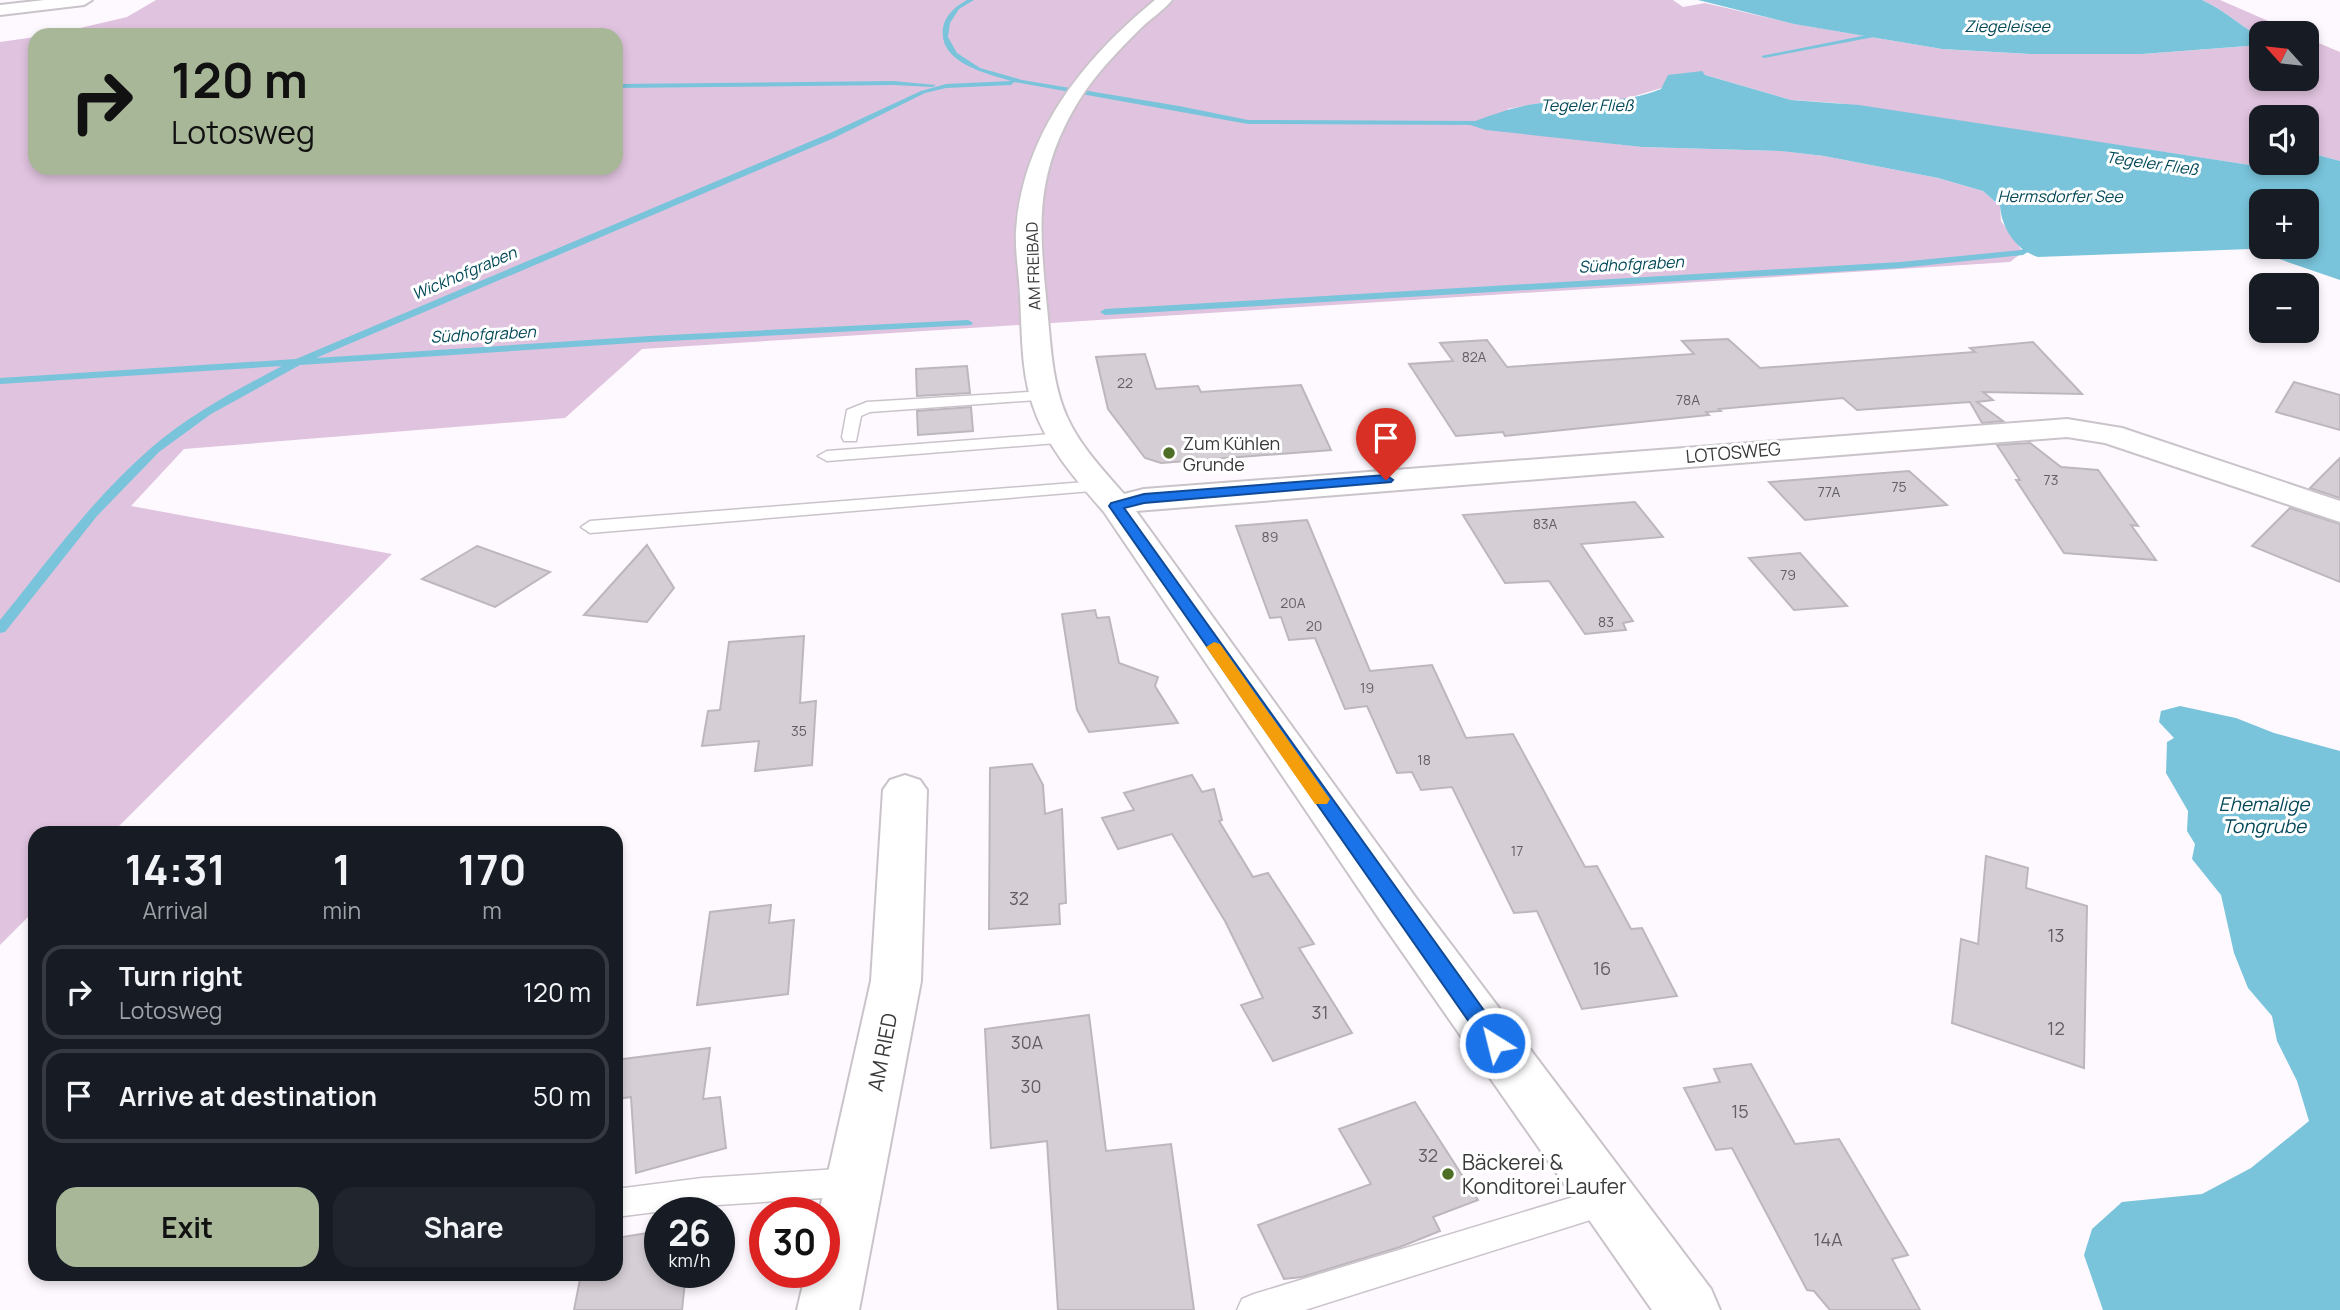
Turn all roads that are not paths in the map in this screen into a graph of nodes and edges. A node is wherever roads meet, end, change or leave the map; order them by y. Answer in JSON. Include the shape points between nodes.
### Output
{"nodes":[{"id":1,"x":84,"y":0,"type":"edge"},
{"id":2,"x":1164,"y":0,"type":"edge"},
{"id":3,"x":0,"y":9,"type":"edge"},
{"id":4,"x":1047,"y":402,"type":"junction"},
{"id":5,"x":850,"y":437,"type":"dead end"},
{"id":6,"x":1064,"y":438,"type":"junction"},
{"id":7,"x":827,"y":456,"type":"dead end"},
{"id":8,"x":1107,"y":496,"type":"junction"},
{"id":9,"x":2340,"y":512,"type":"edge"},
{"id":10,"x":590,"y":527,"type":"dead end"},
{"id":11,"x":905,"y":790,"type":"dead end"},
{"id":12,"x":855,"y":1182,"type":"junction"},
{"id":13,"x":1607,"y":1200,"type":"junction"},
{"id":14,"x":623,"y":1202,"type":"edge"},
{"id":15,"x":828,"y":1310,"type":"edge"},
{"id":16,"x":1254,"y":1310,"type":"edge"},
{"id":17,"x":1689,"y":1310,"type":"edge"}],
"edges":[{"from":1,"to":3,"type":"street"},
{"from":2,"to":4,"type":"street","name":"AM FREIBAD","via":[[1138,20],[1076,88],[1041,155],[1028,230]]},
{"from":4,"to":5,"type":"lane","via":[[867,407],[853,413]]},
{"from":4,"to":6,"type":"street"},
{"from":6,"to":7,"type":"lane"},
{"from":6,"to":8,"type":"street"},
{"from":8,"to":9,"type":"street","name":"LOTOSWEG","via":[[1144,499],[2067,428],[2111,435]]},
{"from":8,"to":10,"type":"lane"},
{"from":8,"to":13,"type":"street"},
{"from":11,"to":12,"type":"street","name":"AM RIED","via":[[896,981]]},
{"from":12,"to":14,"type":"lane"},
{"from":12,"to":15,"type":"street","name":"AM RIED"},
{"from":13,"to":16,"type":"lane"},
{"from":13,"to":17,"type":"street"}]}
